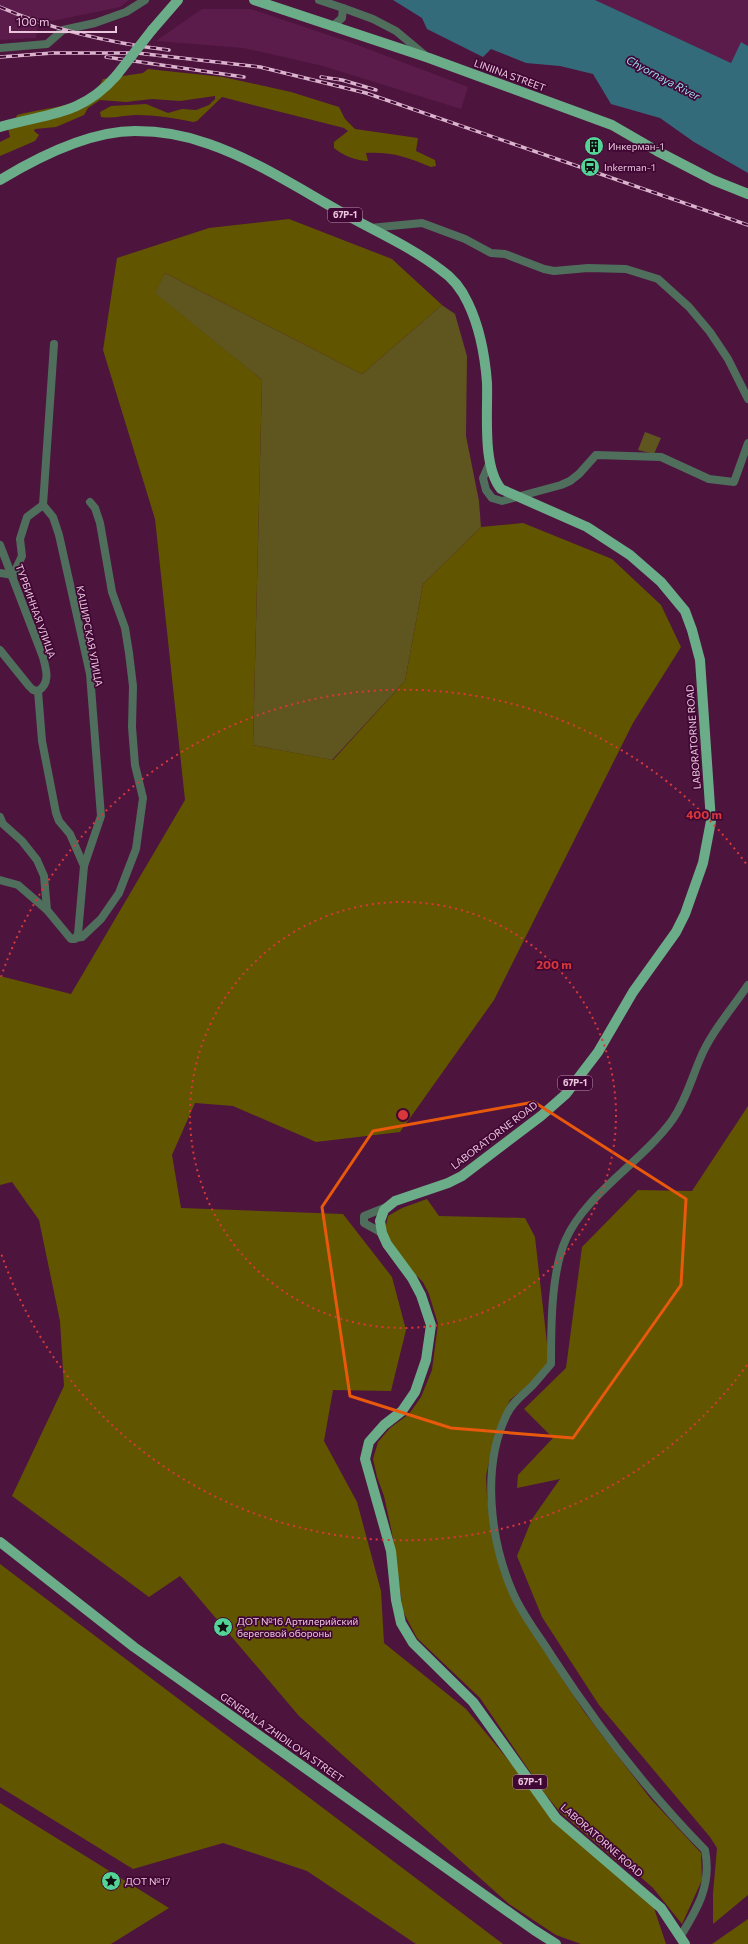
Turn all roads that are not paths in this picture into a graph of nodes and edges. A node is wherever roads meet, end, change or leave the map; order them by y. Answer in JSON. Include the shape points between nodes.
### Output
{"nodes":[{"id":1,"x":145,"y":0,"type":"edge"},
{"id":2,"x":178,"y":0,"type":"edge"},
{"id":3,"x":254,"y":0,"type":"edge"},
{"id":4,"x":319,"y":0,"type":"edge"},
{"id":5,"x":343,"y":8,"type":"junction"},
{"id":6,"x":333,"y":26,"type":"junction"},
{"id":7,"x":0,"y":48,"type":"edge"},
{"id":8,"x":429,"y":58,"type":"junction"},
{"id":9,"x":0,"y":127,"type":"edge"},
{"id":10,"x":0,"y":180,"type":"edge"},
{"id":11,"x":748,"y":194,"type":"edge"},
{"id":12,"x":370,"y":228,"type":"junction"},
{"id":13,"x":54,"y":344,"type":"dead end"},
{"id":14,"x":748,"y":399,"type":"edge"},
{"id":15,"x":748,"y":442,"type":"edge"},
{"id":16,"x":522,"y":499,"type":"junction"},
{"id":17,"x":90,"y":502,"type":"dead end"},
{"id":18,"x":43,"y":505,"type":"junction"},
{"id":19,"x":0,"y":545,"type":"edge"},
{"id":20,"x":0,"y":573,"type":"edge"},
{"id":21,"x":12,"y":575,"type":"junction"},
{"id":22,"x":0,"y":650,"type":"edge"},
{"id":23,"x":38,"y":691,"type":"junction"},
{"id":24,"x":0,"y":817,"type":"edge"},
{"id":25,"x":84,"y":866,"type":"junction"},
{"id":26,"x":0,"y":880,"type":"edge"},
{"id":27,"x":47,"y":910,"type":"junction"},
{"id":28,"x":76,"y":936,"type":"junction"},
{"id":29,"x":748,"y":985,"type":"edge"},
{"id":30,"x":390,"y":1205,"type":"junction"},
{"id":31,"x":382,"y":1233,"type":"junction"},
{"id":32,"x":0,"y":1542,"type":"edge"},
{"id":33,"x":683,"y":1942,"type":"edge"},
{"id":34,"x":556,"y":1944,"type":"edge"}],
"edges":[{"from":1,"to":7,"type":"street","via":[[133,9],[63,30],[47,44]]},
{"from":2,"to":9,"type":"main road","bridge":true,"via":[[116,76],[91,100],[76,107]]},
{"from":3,"to":6,"type":"main road","name":"LINIINA STREET"},
{"from":4,"to":5,"type":"street"},
{"from":5,"to":6,"type":"street","via":[[342,18]]},
{"from":5,"to":8,"type":"street","via":[[396,31]]},
{"from":6,"to":8,"type":"main road","name":"LINIINA STREET"},
{"from":8,"to":11,"type":"main road","name":"LINIINA STREET","via":[[612,125],[713,180]]},
{"from":10,"to":12,"type":"main road","number":"67Р-1","via":[[50,153],[119,131],[173,134],[209,144],[241,157]]},
{"from":12,"to":14,"type":"street","via":[[422,223],[465,239],[491,253],[505,254],[544,269],[626,269],[658,279],[689,307],[710,332],[728,359]]},
{"from":12,"to":16,"type":"main road","number":"67Р-1","via":[[442,270],[456,283],[468,301],[479,329],[483,352],[487,439],[495,482],[501,489]]},
{"from":13,"to":18,"type":"street"},
{"from":15,"to":16,"type":"street","via":[[734,482],[709,480],[661,457],[596,456],[570,481]]},
{"from":16,"to":30,"type":"main road","name":"LABORATORNE ROAD","number":"67Р-1","via":[[587,527],[630,555],[661,582],[684,611],[692,630],[700,668],[710,821],[703,863],[676,932],[633,992],[598,1052],[566,1094],[542,1116],[462,1176]]},
{"from":17,"to":28,"type":"street","via":[[100,523],[112,592],[125,628],[133,686],[132,727],[136,766],[143,798],[136,849],[120,893],[101,919],[82,937]]},
{"from":18,"to":21,"type":"street","via":[[27,517],[20,539],[22,556]]},
{"from":18,"to":25,"type":"street","name":"КАШИРСКАЯ УЛИЦА","via":[[53,517],[90,674],[101,816]]},
{"from":19,"to":21,"type":"street","name":"ТУРБИННАЯ УЛИЦА"},
{"from":20,"to":21,"type":"street"},
{"from":21,"to":23,"type":"street","name":"ТУРБИННАЯ УЛИЦА","via":[[47,674],[45,683]]},
{"from":22,"to":23,"type":"street","via":[[29,686]]},
{"from":23,"to":25,"type":"street","via":[[42,741],[56,813],[70,834]]},
{"from":24,"to":27,"type":"street","via":[[3,824],[22,841],[37,860],[44,876]]},
{"from":25,"to":28,"type":"street","name":"КАШИРСКАЯ УЛИЦА"},
{"from":26,"to":27,"type":"street","via":[[18,885]]},
{"from":27,"to":28,"type":"street","via":[[71,939]]},
{"from":29,"to":33,"type":"street","via":[[700,1059],[687,1095],[674,1118],[660,1137],[592,1203],[566,1238],[557,1265],[551,1364],[532,1386],[519,1396],[507,1413],[491,1468],[492,1508],[500,1552],[513,1594],[589,1713],[640,1778],[705,1850],[708,1865],[704,1890]]},
{"from":30,"to":31,"type":"main road","via":[[381,1215]]},
{"from":30,"to":31,"type":"street","via":[[364,1216],[364,1223]]},
{"from":31,"to":33,"type":"main road","name":"LABORATORNE ROAD","number":"67Р-1","via":[[412,1278],[431,1324],[426,1360],[415,1392],[402,1411],[384,1425],[369,1442],[366,1459],[391,1551],[401,1623],[413,1643],[473,1702],[556,1818],[661,1908]]},
{"from":32,"to":34,"type":"main road","name":"GENERALA ZHIDILOVA STREET","via":[[134,1647]]}]}
